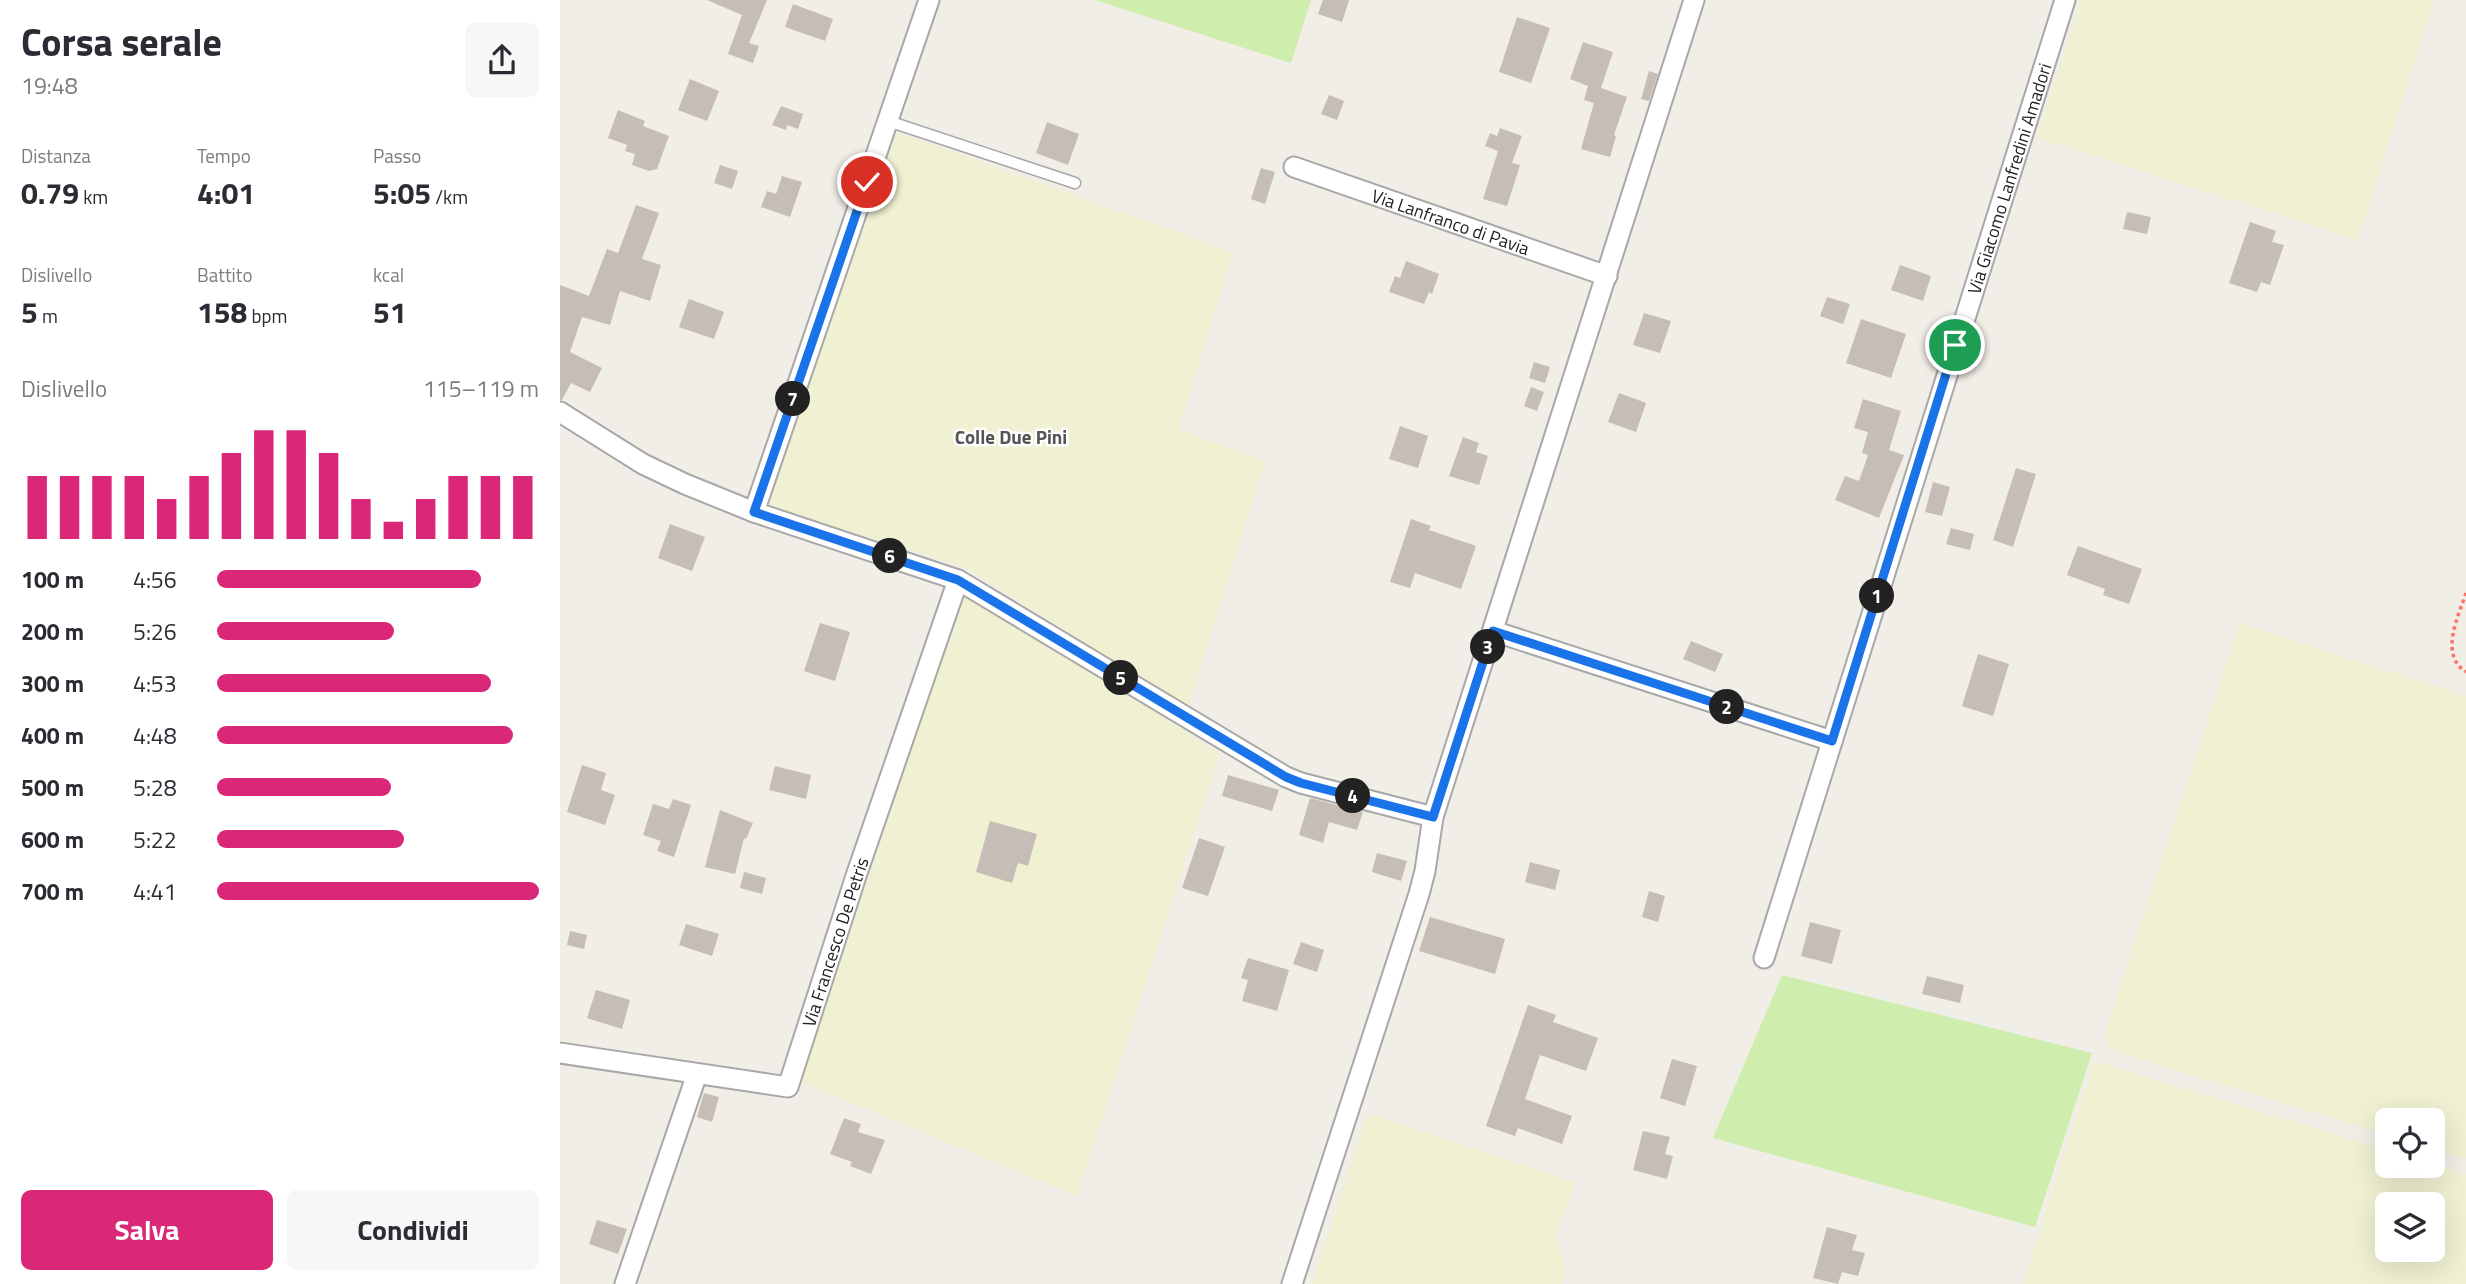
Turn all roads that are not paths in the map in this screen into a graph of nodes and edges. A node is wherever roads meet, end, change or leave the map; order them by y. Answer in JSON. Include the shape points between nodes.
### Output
{"nodes":[{"id":1,"x":929,"y":0,"type":"edge"},
{"id":2,"x":2065,"y":0,"type":"edge"},
{"id":3,"x":1690,"y":1,"type":"edge"},
{"id":4,"x":888,"y":121,"type":"junction"},
{"id":5,"x":1294,"y":167,"type":"dead end"},
{"id":6,"x":1075,"y":183,"type":"dead end"},
{"id":7,"x":1606,"y":276,"type":"junction"},
{"id":8,"x":560,"y":412,"type":"edge"},
{"id":9,"x":754,"y":512,"type":"junction"},
{"id":10,"x":958,"y":580,"type":"junction"},
{"id":11,"x":1493,"y":631,"type":"junction"},
{"id":12,"x":1832,"y":741,"type":"junction"},
{"id":13,"x":1433,"y":817,"type":"junction"},
{"id":14,"x":1764,"y":958,"type":"dead end"},
{"id":15,"x":560,"y":1053,"type":"edge"},
{"id":16,"x":697,"y":1074,"type":"junction"},
{"id":17,"x":625,"y":1284,"type":"edge"},
{"id":18,"x":1292,"y":1284,"type":"edge"}],
"edges":[{"from":1,"to":4,"type":"street"},
{"from":2,"to":12,"type":"street","name":"Via Giacomo Lanfredini Amadori"},
{"from":3,"to":7,"type":"street"},
{"from":4,"to":6,"type":"lane"},
{"from":4,"to":9,"type":"street"},
{"from":5,"to":7,"type":"street","name":"Via Lanfranco di Pavia"},
{"from":7,"to":11,"type":"street"},
{"from":8,"to":9,"type":"street","via":[[643,464]]},
{"from":9,"to":10,"type":"street"},
{"from":10,"to":13,"type":"street","via":[[1274,771],[1301,783]]},
{"from":10,"to":16,"type":"street","name":"Via Francesco De Petris","via":[[788,1087]]},
{"from":11,"to":12,"type":"street"},
{"from":11,"to":13,"type":"street"},
{"from":12,"to":14,"type":"street","name":"Via Giacomo Lanfredini Amadori"},
{"from":13,"to":18,"type":"street","via":[[1419,894]]},
{"from":15,"to":16,"type":"street","name":"Via Francesco De Petris"},
{"from":16,"to":17,"type":"street"}]}
